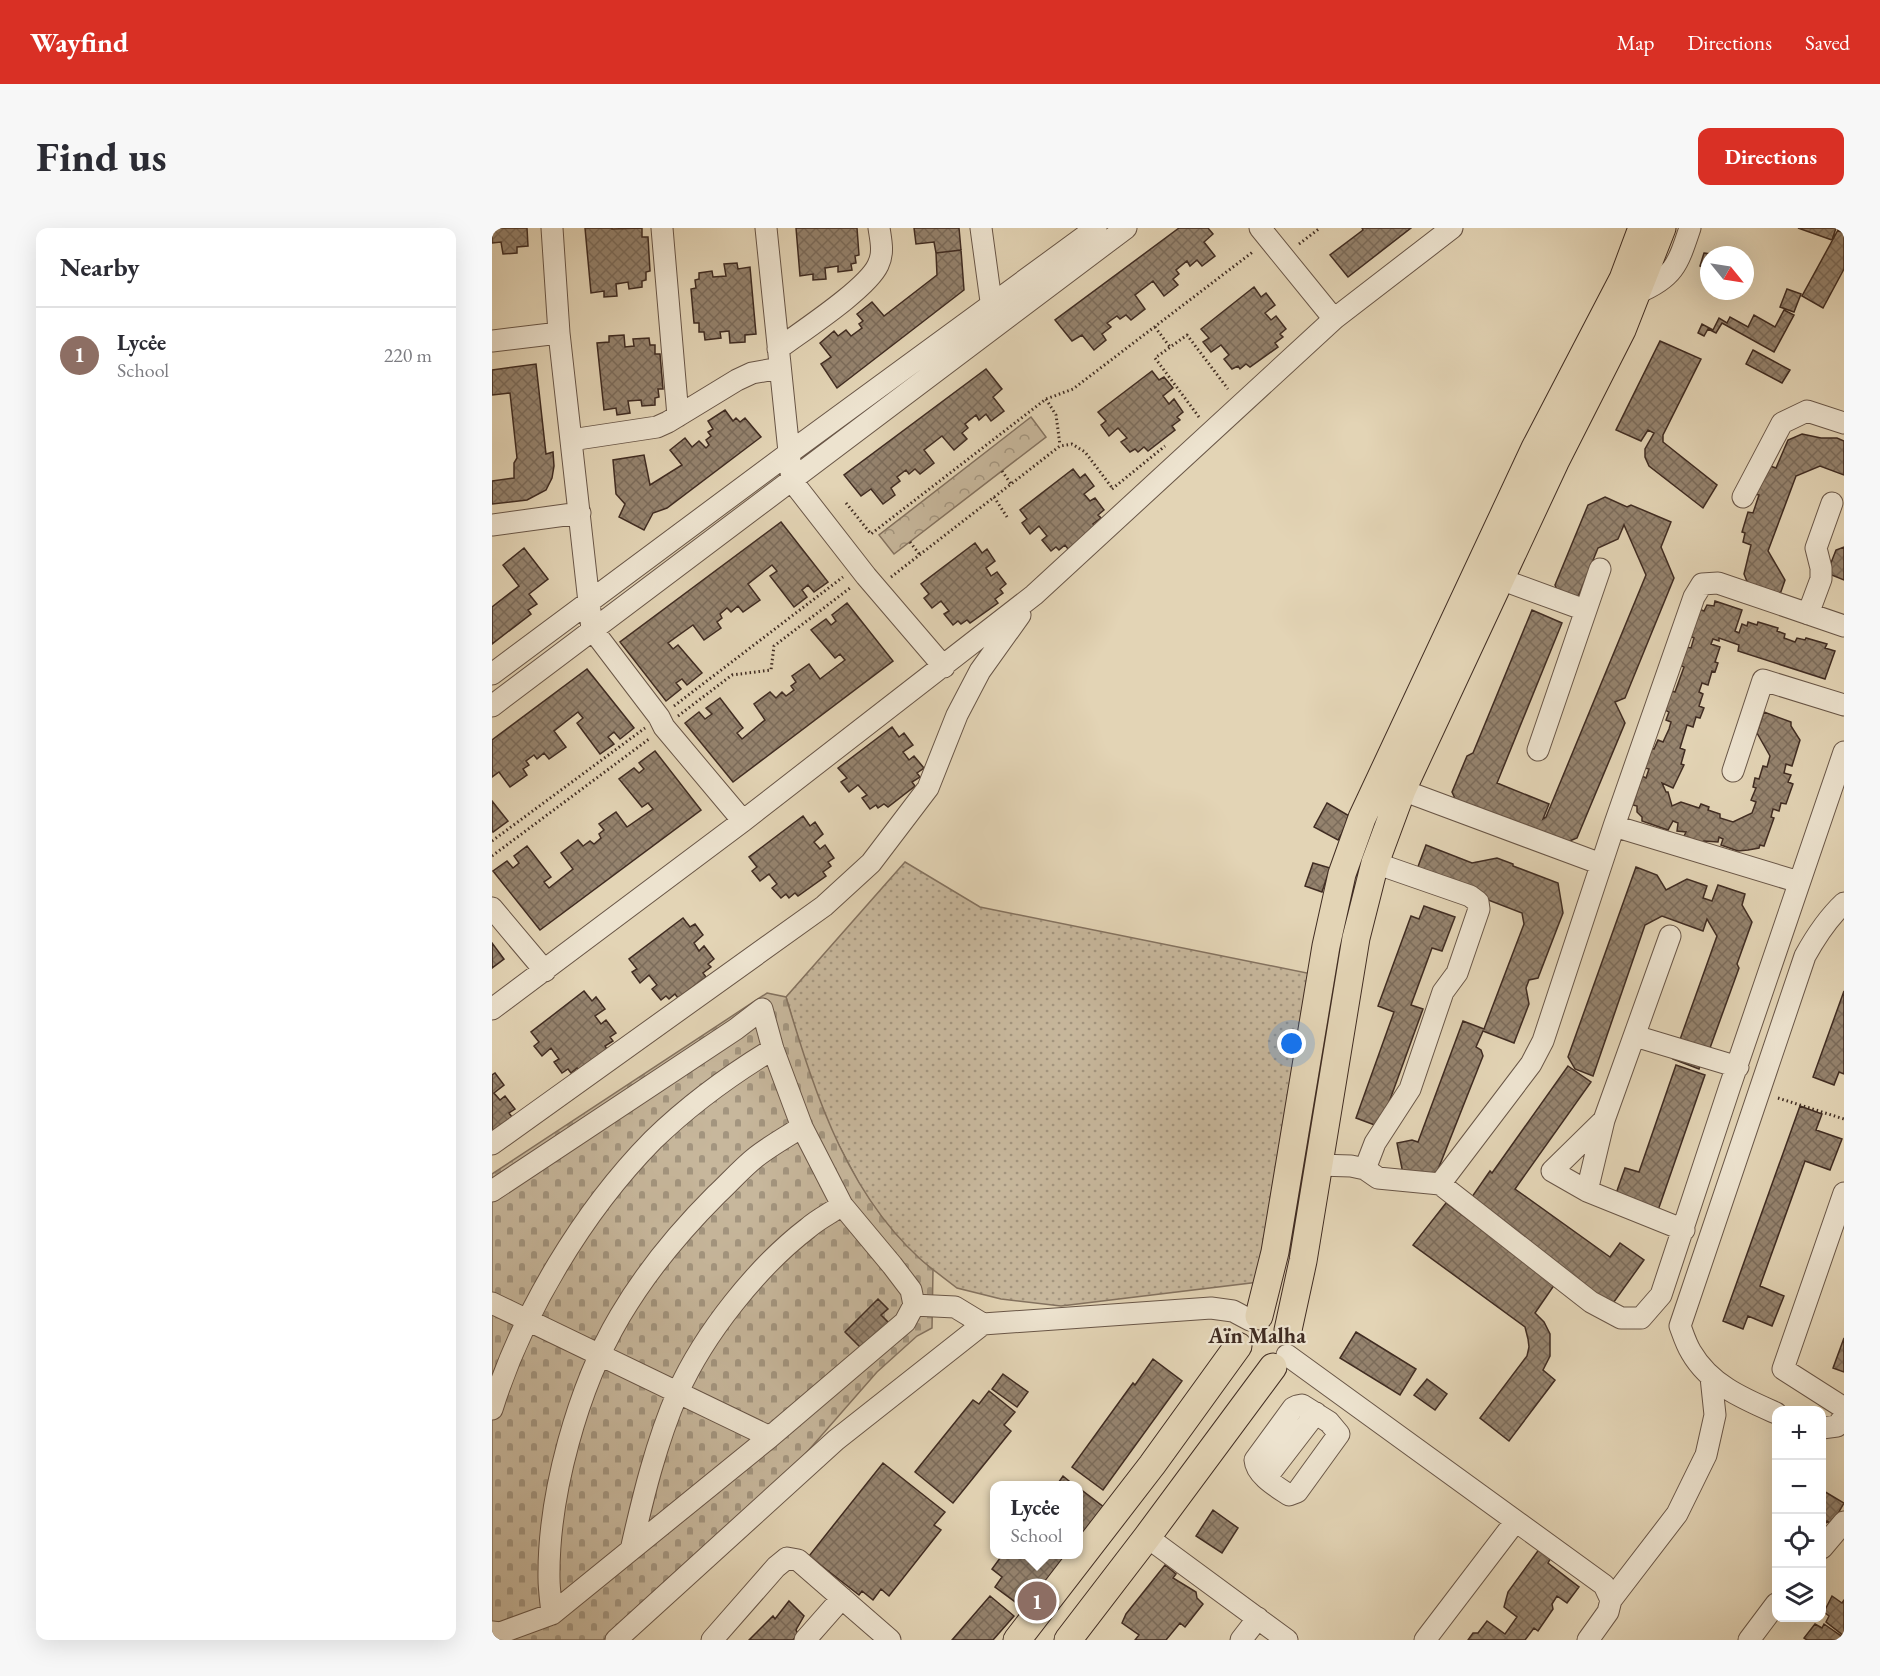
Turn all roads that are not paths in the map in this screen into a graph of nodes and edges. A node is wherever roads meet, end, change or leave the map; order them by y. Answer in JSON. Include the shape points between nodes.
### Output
{"nodes":[{"id":1,"x":552,"y":228,"type":"edge"},
{"id":2,"x":662,"y":228,"type":"edge"},
{"id":3,"x":766,"y":228,"type":"edge"},
{"id":4,"x":879,"y":228,"type":"edge"},
{"id":5,"x":981,"y":228,"type":"edge"},
{"id":6,"x":1096,"y":228,"type":"edge"},
{"id":7,"x":1126,"y":228,"type":"edge"},
{"id":8,"x":1452,"y":228,"type":"edge"},
{"id":9,"x":1642,"y":228,"type":"edge"},
{"id":10,"x":1662,"y":228,"type":"edge"},
{"id":11,"x":1690,"y":228,"type":"edge"},
{"id":12,"x":1264,"y":234,"type":"edge"},
{"id":13,"x":1637,"y":293,"type":"junction"},
{"id":14,"x":992,"y":305,"type":"junction"},
{"id":15,"x":1334,"y":319,"type":"junction"},
{"id":16,"x":995,"y":328,"type":"junction"},
{"id":17,"x":560,"y":333,"type":"junction"},
{"id":18,"x":492,"y":341,"type":"edge"},
{"id":19,"x":779,"y":359,"type":"junction"},
{"id":20,"x":678,"y":416,"type":"junction"},
{"id":21,"x":1844,"y":423,"type":"edge"},
{"id":22,"x":571,"y":440,"type":"junction"},
{"id":23,"x":789,"y":453,"type":"junction"},
{"id":24,"x":792,"y":481,"type":"junction"},
{"id":25,"x":1743,"y":497,"type":"dead end"},
{"id":26,"x":1832,"y":503,"type":"dead end"},
{"id":27,"x":579,"y":513,"type":"junction"},
{"id":28,"x":492,"y":525,"type":"edge"},
{"id":29,"x":1600,"y":569,"type":"dead end"},
{"id":30,"x":1500,"y":579,"type":"junction"},
{"id":31,"x":1034,"y":595,"type":"junction"},
{"id":32,"x":590,"y":602,"type":"junction"},
{"id":33,"x":1586,"y":610,"type":"junction"},
{"id":34,"x":1808,"y":614,"type":"junction"},
{"id":35,"x":1844,"y":626,"type":"edge"},
{"id":36,"x":592,"y":629,"type":"junction"},
{"id":37,"x":944,"y":667,"type":"junction"},
{"id":38,"x":492,"y":674,"type":"edge"},
{"id":39,"x":1844,"y":705,"type":"edge"},
{"id":40,"x":492,"y":706,"type":"edge"},
{"id":41,"x":1538,"y":750,"type":"dead end"},
{"id":42,"x":1844,"y":752,"type":"edge"},
{"id":43,"x":1733,"y":771,"type":"dead end"},
{"id":44,"x":1402,"y":790,"type":"junction"},
{"id":45,"x":742,"y":821,"type":"junction"},
{"id":46,"x":1614,"y":826,"type":"junction"},
{"id":47,"x":1375,"y":863,"type":"junction"},
{"id":48,"x":1601,"y":864,"type":"junction"},
{"id":49,"x":1799,"y":882,"type":"junction"},
{"id":50,"x":1844,"y":903,"type":"edge"},
{"id":51,"x":492,"y":908,"type":"edge"},
{"id":52,"x":1670,"y":936,"type":"dead end"},
{"id":53,"x":544,"y":971,"type":"junction"},
{"id":54,"x":492,"y":1009,"type":"edge"},
{"id":55,"x":1635,"y":1036,"type":"junction"},
{"id":56,"x":773,"y":1049,"type":"junction"},
{"id":57,"x":1738,"y":1067,"type":"junction"},
{"id":58,"x":1604,"y":1120,"type":"junction"},
{"id":59,"x":802,"y":1127,"type":"junction"},
{"id":60,"x":492,"y":1144,"type":"edge"},
{"id":61,"x":1318,"y":1165,"type":"junction"},
{"id":62,"x":1365,"y":1169,"type":"junction"},
{"id":63,"x":1440,"y":1184,"type":"junction"},
{"id":64,"x":492,"y":1191,"type":"edge"},
{"id":65,"x":1587,"y":1191,"type":"junction"},
{"id":66,"x":1844,"y":1193,"type":"edge"},
{"id":67,"x":842,"y":1205,"type":"junction"},
{"id":68,"x":1684,"y":1230,"type":"junction"},
{"id":69,"x":492,"y":1303,"type":"edge"},
{"id":70,"x":914,"y":1305,"type":"junction"},
{"id":71,"x":1255,"y":1318,"type":"junction"},
{"id":72,"x":527,"y":1320,"type":"junction"},
{"id":73,"x":983,"y":1324,"type":"junction"},
{"id":74,"x":1238,"y":1346,"type":"junction"},
{"id":75,"x":1283,"y":1351,"type":"junction"},
{"id":76,"x":600,"y":1355,"type":"junction"},
{"id":77,"x":1712,"y":1377,"type":"junction"},
{"id":78,"x":678,"y":1392,"type":"junction"},
{"id":79,"x":1347,"y":1399,"type":"junction"},
{"id":80,"x":1844,"y":1408,"type":"edge"},
{"id":81,"x":492,"y":1409,"type":"edge"},
{"id":82,"x":1772,"y":1411,"type":"edge"},
{"id":83,"x":1322,"y":1417,"type":"junction"},
{"id":84,"x":1844,"y":1417,"type":"edge"},
{"id":85,"x":1826,"y":1427,"type":"edge"},
{"id":86,"x":770,"y":1437,"type":"junction"},
{"id":87,"x":1515,"y":1522,"type":"junction"},
{"id":88,"x":1844,"y":1522,"type":"edge"},
{"id":89,"x":1147,"y":1537,"type":"junction"},
{"id":90,"x":1826,"y":1542,"type":"edge"},
{"id":91,"x":630,"y":1550,"type":"junction"},
{"id":92,"x":1083,"y":1554,"type":"edge"},
{"id":93,"x":1079,"y":1559,"type":"edge"},
{"id":94,"x":842,"y":1598,"type":"junction"},
{"id":95,"x":1611,"y":1600,"type":"junction"},
{"id":96,"x":1772,"y":1609,"type":"edge"},
{"id":97,"x":552,"y":1614,"type":"junction"},
{"id":98,"x":1258,"y":1618,"type":"junction"},
{"id":99,"x":492,"y":1632,"type":"edge"},
{"id":100,"x":616,"y":1640,"type":"edge"},
{"id":101,"x":712,"y":1640,"type":"edge"},
{"id":102,"x":805,"y":1640,"type":"edge"},
{"id":103,"x":890,"y":1640,"type":"edge"},
{"id":104,"x":1017,"y":1640,"type":"edge"},
{"id":105,"x":1068,"y":1640,"type":"edge"},
{"id":106,"x":1241,"y":1640,"type":"edge"},
{"id":107,"x":1287,"y":1640,"type":"edge"},
{"id":108,"x":1425,"y":1640,"type":"edge"},
{"id":109,"x":1588,"y":1640,"type":"edge"},
{"id":110,"x":1749,"y":1640,"type":"edge"}],
"edges":[{"from":1,"to":17,"type":"street"},
{"from":2,"to":20,"type":"street"},
{"from":3,"to":19,"type":"street"},
{"from":4,"to":19,"type":"street","via":[[882,252],[878,266]]},
{"from":5,"to":14,"type":"street"},
{"from":6,"to":14,"type":"street"},
{"from":7,"to":16,"type":"street"},
{"from":8,"to":15,"type":"street"},
{"from":9,"to":71,"type":"main road","via":[[1623,279],[1534,448],[1362,818],[1342,874],[1326,946],[1275,1252]]},
{"from":10,"to":13,"type":"main road"},
{"from":11,"to":13,"type":"street","via":[[1680,259],[1668,274],[1656,285]]},
{"from":12,"to":15,"type":"street"},
{"from":13,"to":30,"type":"main road"},
{"from":14,"to":16,"type":"street"},
{"from":14,"to":23,"type":"street"},
{"from":15,"to":31,"type":"street"},
{"from":16,"to":24,"type":"street"},
{"from":17,"to":18,"type":"street"},
{"from":17,"to":22,"type":"street"},
{"from":19,"to":20,"type":"street"},
{"from":19,"to":23,"type":"street"},
{"from":20,"to":22,"type":"street","via":[[657,427]]},
{"from":21,"to":25,"type":"street","via":[[1807,411],[1782,423]]},
{"from":22,"to":27,"type":"street"},
{"from":23,"to":24,"type":"street"},
{"from":23,"to":32,"type":"street"},
{"from":24,"to":36,"type":"street"},
{"from":24,"to":37,"type":"street"},
{"from":26,"to":34,"type":"street","via":[[1816,548],[1821,579]]},
{"from":27,"to":28,"type":"street"},
{"from":27,"to":32,"type":"street"},
{"from":29,"to":33,"type":"street"},
{"from":30,"to":33,"type":"street"},
{"from":30,"to":44,"type":"main road"},
{"from":31,"to":37,"type":"street"},
{"from":31,"to":60,"type":"street","via":[[980,671],[928,788],[872,862],[824,906]]},
{"from":32,"to":36,"type":"street"},
{"from":32,"to":38,"type":"street"},
{"from":33,"to":41,"type":"street"},
{"from":34,"to":35,"type":"street"},
{"from":34,"to":46,"type":"street","via":[[1718,583],[1702,584],[1694,597]]},
{"from":36,"to":40,"type":"street"},
{"from":36,"to":45,"type":"street","via":[[664,727]]},
{"from":37,"to":45,"type":"street"},
{"from":39,"to":43,"type":"street","via":[[1763,680]]},
{"from":42,"to":49,"type":"street"},
{"from":44,"to":47,"type":"main road"},
{"from":44,"to":48,"type":"street"},
{"from":45,"to":53,"type":"street"},
{"from":46,"to":48,"type":"street"},
{"from":46,"to":49,"type":"street"},
{"from":47,"to":61,"type":"main road","via":[[1356,938]]},
{"from":47,"to":62,"type":"street","via":[[1470,896],[1478,902],[1479,909],[1457,973],[1443,992],[1410,1089],[1375,1143]]},
{"from":48,"to":63,"type":"street","via":[[1543,1041],[1531,1064]]},
{"from":49,"to":57,"type":"street"},
{"from":50,"to":77,"type":"street","via":[[1831,915],[1805,956],[1680,1326],[1691,1352]]},
{"from":51,"to":53,"type":"street"},
{"from":52,"to":55,"type":"street"},
{"from":53,"to":54,"type":"street"},
{"from":55,"to":57,"type":"street"},
{"from":55,"to":58,"type":"street"},
{"from":56,"to":59,"type":"street"},
{"from":56,"to":64,"type":"street","via":[[762,1009]]},
{"from":56,"to":72,"type":"street","via":[[703,1097],[624,1172],[555,1269]]},
{"from":57,"to":68,"type":"street"},
{"from":58,"to":65,"type":"street"},
{"from":58,"to":65,"type":"street","via":[[1552,1171]]},
{"from":59,"to":67,"type":"street"},
{"from":59,"to":76,"type":"street","via":[[755,1158],[692,1219],[645,1277]]},
{"from":61,"to":62,"type":"street"},
{"from":61,"to":75,"type":"main road","via":[[1303,1261]]},
{"from":62,"to":63,"type":"street","via":[[1378,1178]]},
{"from":63,"to":68,"type":"street","via":[[1591,1302],[1621,1318],[1641,1318],[1661,1295]]},
{"from":65,"to":68,"type":"street"},
{"from":66,"to":80,"type":"street","via":[[1783,1369]]},
{"from":67,"to":70,"type":"street","via":[[911,1290]]},
{"from":67,"to":78,"type":"street","via":[[808,1228],[739,1296],[695,1358]]},
{"from":69,"to":72,"type":"street"},
{"from":70,"to":73,"type":"street","via":[[955,1307]]},
{"from":70,"to":86,"type":"street","via":[[905,1322]]},
{"from":71,"to":73,"type":"street","via":[[1211,1308]]},
{"from":71,"to":74,"type":"main road","via":[[1243,1327]]},
{"from":71,"to":75,"type":"main road","via":[[1268,1316],[1283,1323]]},
{"from":72,"to":76,"type":"street"},
{"from":72,"to":81,"type":"street"},
{"from":73,"to":100,"type":"street","via":[[836,1440]]},
{"from":74,"to":75,"type":"main road","via":[[1251,1365],[1266,1368]]},
{"from":74,"to":92,"type":"main road"},
{"from":75,"to":79,"type":"street"},
{"from":75,"to":89,"type":"main road"},
{"from":76,"to":78,"type":"street"},
{"from":76,"to":97,"type":"street","via":[[564,1462],[552,1524]]},
{"from":77,"to":82,"type":"street","via":[[1726,1389]]},
{"from":77,"to":95,"type":"street","via":[[1715,1415],[1706,1455],[1677,1514]]},
{"from":78,"to":86,"type":"street"},
{"from":78,"to":91,"type":"street","via":[[658,1445]]},
{"from":79,"to":83,"type":"street"},
{"from":79,"to":87,"type":"street"},
{"from":83,"to":83,"type":"street","via":[[1337,1430],[1338,1437],[1297,1492],[1289,1495],[1266,1478],[1255,1460],[1293,1408],[1302,1405]]},
{"from":84,"to":85,"type":"street","via":[[1837,1426]]},
{"from":86,"to":91,"type":"street"},
{"from":87,"to":95,"type":"street","via":[[1604,1585]]},
{"from":87,"to":108,"type":"street"},
{"from":88,"to":90,"type":"street"},
{"from":89,"to":98,"type":"street"},
{"from":89,"to":105,"type":"main road"},
{"from":91,"to":97,"type":"street"},
{"from":93,"to":104,"type":"main road"},
{"from":94,"to":101,"type":"street","via":[[798,1560],[787,1558]]},
{"from":94,"to":102,"type":"street"},
{"from":94,"to":103,"type":"street"},
{"from":95,"to":109,"type":"street","via":[[1608,1612]]},
{"from":96,"to":110,"type":"street"},
{"from":97,"to":99,"type":"street","via":[[500,1633]]},
{"from":98,"to":106,"type":"street"},
{"from":98,"to":107,"type":"street"}]}
